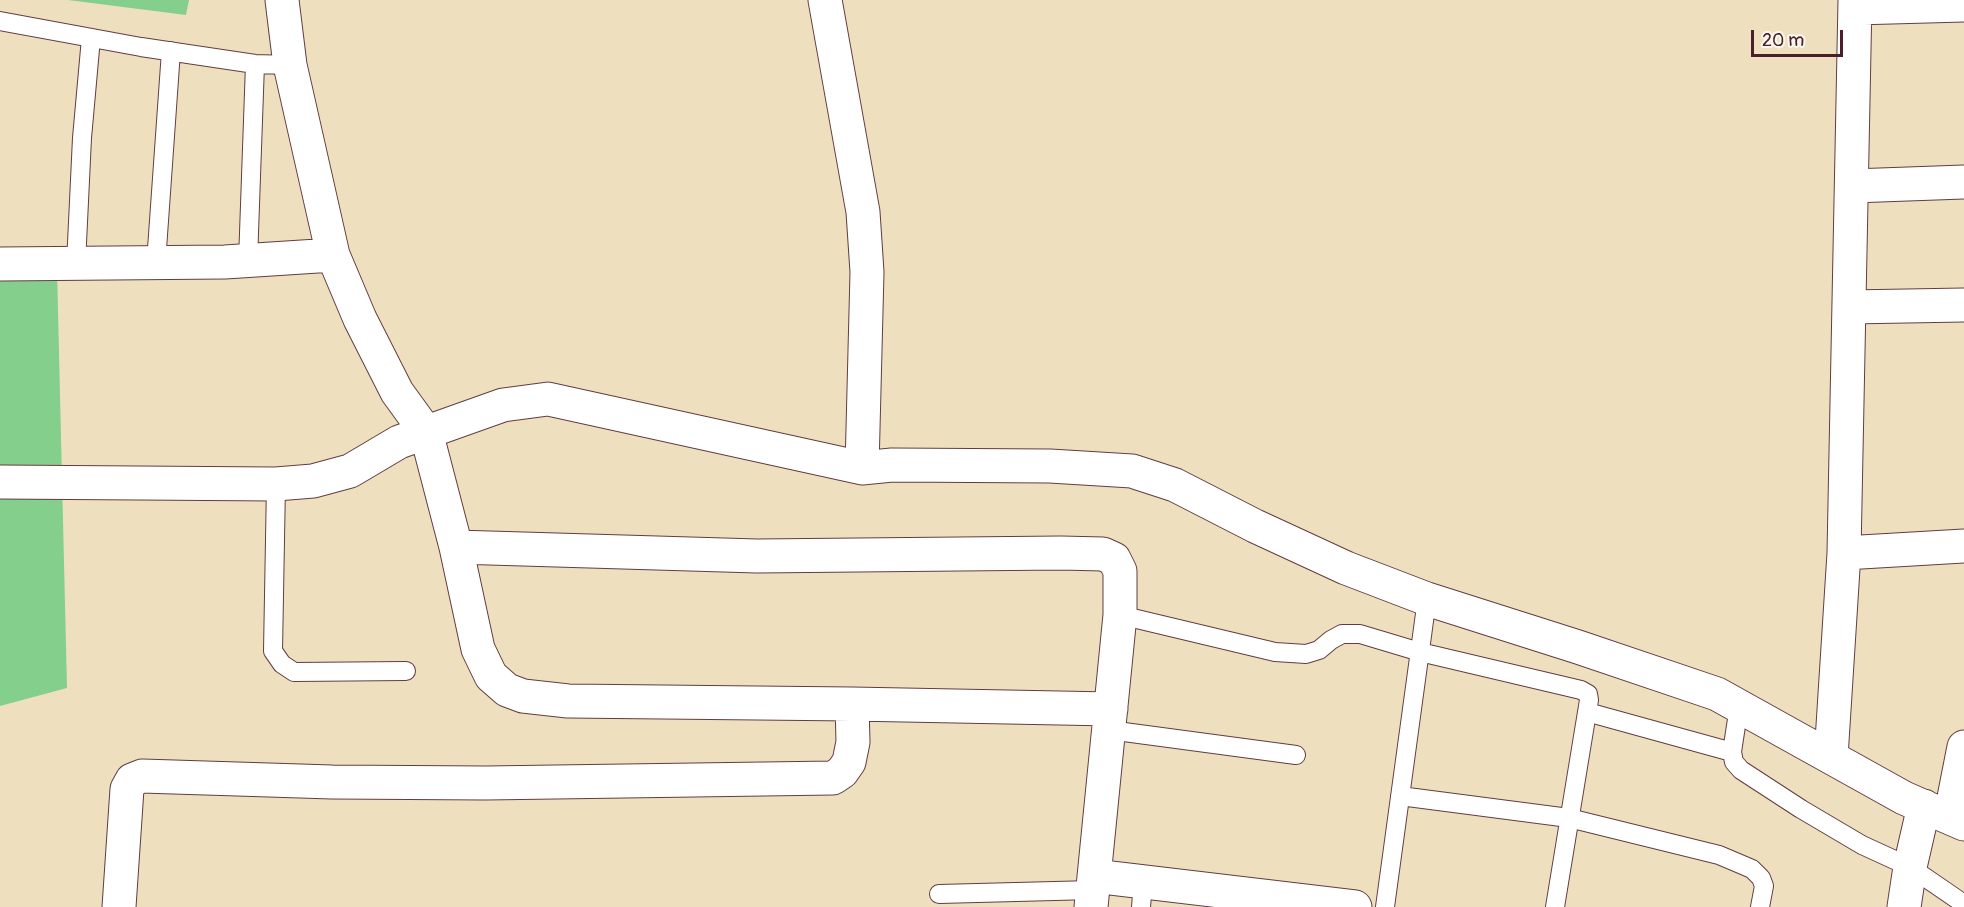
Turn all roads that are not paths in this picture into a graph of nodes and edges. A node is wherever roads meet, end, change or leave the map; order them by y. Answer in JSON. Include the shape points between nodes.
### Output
{"nodes":[{"id":1,"x":282,"y":0,"type":"edge"},
{"id":2,"x":825,"y":0,"type":"edge"},
{"id":3,"x":1855,"y":4,"type":"edge"},
{"id":4,"x":1964,"y":5,"type":"edge"},
{"id":5,"x":0,"y":21,"type":"edge"},
{"id":6,"x":91,"y":38,"type":"junction"},
{"id":7,"x":171,"y":51,"type":"junction"},
{"id":8,"x":255,"y":64,"type":"junction"},
{"id":9,"x":290,"y":65,"type":"junction"},
{"id":10,"x":1964,"y":182,"type":"edge"},
{"id":11,"x":1852,"y":186,"type":"junction"},
{"id":12,"x":333,"y":255,"type":"junction"},
{"id":13,"x":248,"y":261,"type":"junction"},
{"id":14,"x":156,"y":263,"type":"junction"},
{"id":15,"x":0,"y":264,"type":"edge"},
{"id":16,"x":76,"y":264,"type":"junction"},
{"id":17,"x":1964,"y":305,"type":"edge"},
{"id":18,"x":1849,"y":307,"type":"junction"},
{"id":19,"x":426,"y":432,"type":"junction"},
{"id":20,"x":862,"y":468,"type":"junction"},
{"id":21,"x":0,"y":482,"type":"edge"},
{"id":22,"x":276,"y":484,"type":"junction"},
{"id":23,"x":1964,"y":546,"type":"edge"},
{"id":24,"x":456,"y":547,"type":"junction"},
{"id":25,"x":1844,"y":553,"type":"junction"},
{"id":26,"x":1427,"y":599,"type":"junction"},
{"id":27,"x":1120,"y":615,"type":"junction"},
{"id":28,"x":1420,"y":651,"type":"junction"},
{"id":29,"x":406,"y":671,"type":"dead end"},
{"id":30,"x":852,"y":704,"type":"junction"},
{"id":31,"x":1739,"y":706,"type":"junction"},
{"id":32,"x":1587,"y":712,"type":"junction"},
{"id":33,"x":1110,"y":719,"type":"junction"},
{"id":34,"x":1964,"y":747,"type":"edge"},
{"id":35,"x":1732,"y":752,"type":"junction"},
{"id":36,"x":1296,"y":755,"type":"dead end"},
{"id":37,"x":1831,"y":757,"type":"junction"},
{"id":38,"x":1400,"y":796,"type":"junction"},
{"id":39,"x":1946,"y":816,"type":"edge"},
{"id":40,"x":1569,"y":818,"type":"junction"},
{"id":41,"x":1910,"y":867,"type":"junction"},
{"id":42,"x":1093,"y":891,"type":"edge"},
{"id":43,"x":939,"y":894,"type":"dead end"},
{"id":44,"x":1142,"y":894,"type":"edge"},
{"id":45,"x":1221,"y":899,"type":"edge"},
{"id":46,"x":1964,"y":904,"type":"edge"},
{"id":47,"x":119,"y":907,"type":"edge"},
{"id":48,"x":1355,"y":907,"type":"edge"},
{"id":49,"x":1385,"y":907,"type":"edge"},
{"id":50,"x":1554,"y":907,"type":"edge"},
{"id":51,"x":1760,"y":907,"type":"edge"},
{"id":52,"x":1904,"y":907,"type":"edge"}],
"edges":[{"from":1,"to":9,"type":"street"},
{"from":2,"to":20,"type":"street","via":[[863,212],[867,272]]},
{"from":3,"to":4,"type":"street"},
{"from":3,"to":11,"type":"street"},
{"from":5,"to":6,"type":"lane"},
{"from":6,"to":7,"type":"lane"},
{"from":6,"to":16,"type":"lane"},
{"from":7,"to":8,"type":"lane"},
{"from":7,"to":14,"type":"lane"},
{"from":8,"to":9,"type":"lane"},
{"from":8,"to":13,"type":"lane"},
{"from":9,"to":12,"type":"street"},
{"from":10,"to":11,"type":"street"},
{"from":11,"to":18,"type":"street"},
{"from":12,"to":13,"type":"street"},
{"from":12,"to":19,"type":"street","via":[[360,320],[397,392]]},
{"from":13,"to":14,"type":"street"},
{"from":14,"to":16,"type":"street"},
{"from":15,"to":16,"type":"street"},
{"from":17,"to":18,"type":"street"},
{"from":18,"to":25,"type":"street"},
{"from":19,"to":20,"type":"street","via":[[503,405],[548,399]]},
{"from":19,"to":22,"type":"street","via":[[399,442],[350,471],[313,481]]},
{"from":19,"to":24,"type":"street"},
{"from":20,"to":26,"type":"street","via":[[1050,466],[1132,471],[1175,485],[1346,568]]},
{"from":21,"to":22,"type":"street"},
{"from":22,"to":29,"type":"lane","via":[[273,651],[282,664],[294,672]]},
{"from":23,"to":25,"type":"street"},
{"from":24,"to":27,"type":"street","via":[[757,556],[1103,554],[1114,559],[1120,571]]},
{"from":24,"to":30,"type":"street","via":[[478,649],[491,676],[507,690],[567,701]]},
{"from":25,"to":37,"type":"street"},
{"from":26,"to":28,"type":"lane"},
{"from":26,"to":31,"type":"street","via":[[1717,694]]},
{"from":27,"to":28,"type":"lane","via":[[1275,652],[1306,654],[1342,634],[1360,634]]},
{"from":27,"to":33,"type":"street"},
{"from":28,"to":32,"type":"lane","via":[[1581,690],[1588,694]]},
{"from":28,"to":38,"type":"lane"},
{"from":30,"to":33,"type":"street"},
{"from":30,"to":47,"type":"street","via":[[849,762],[833,778],[463,783],[142,776],[132,780],[127,789]]},
{"from":31,"to":35,"type":"lane"},
{"from":31,"to":37,"type":"street"},
{"from":32,"to":35,"type":"lane"},
{"from":32,"to":40,"type":"lane"},
{"from":33,"to":36,"type":"lane"},
{"from":33,"to":42,"type":"street"},
{"from":34,"to":39,"type":"street"},
{"from":35,"to":41,"type":"lane","via":[[1741,770],[1862,845]]},
{"from":37,"to":39,"type":"street","via":[[1904,798]]},
{"from":38,"to":40,"type":"lane"},
{"from":38,"to":49,"type":"lane"},
{"from":39,"to":41,"type":"street"},
{"from":40,"to":50,"type":"lane"},
{"from":40,"to":51,"type":"lane","via":[[1719,855],[1752,869],[1764,886]]},
{"from":41,"to":46,"type":"lane"},
{"from":41,"to":52,"type":"street"},
{"from":42,"to":43,"type":"lane"},
{"from":42,"to":44,"type":"street"},
{"from":44,"to":45,"type":"street"},
{"from":45,"to":48,"type":"street"}]}
